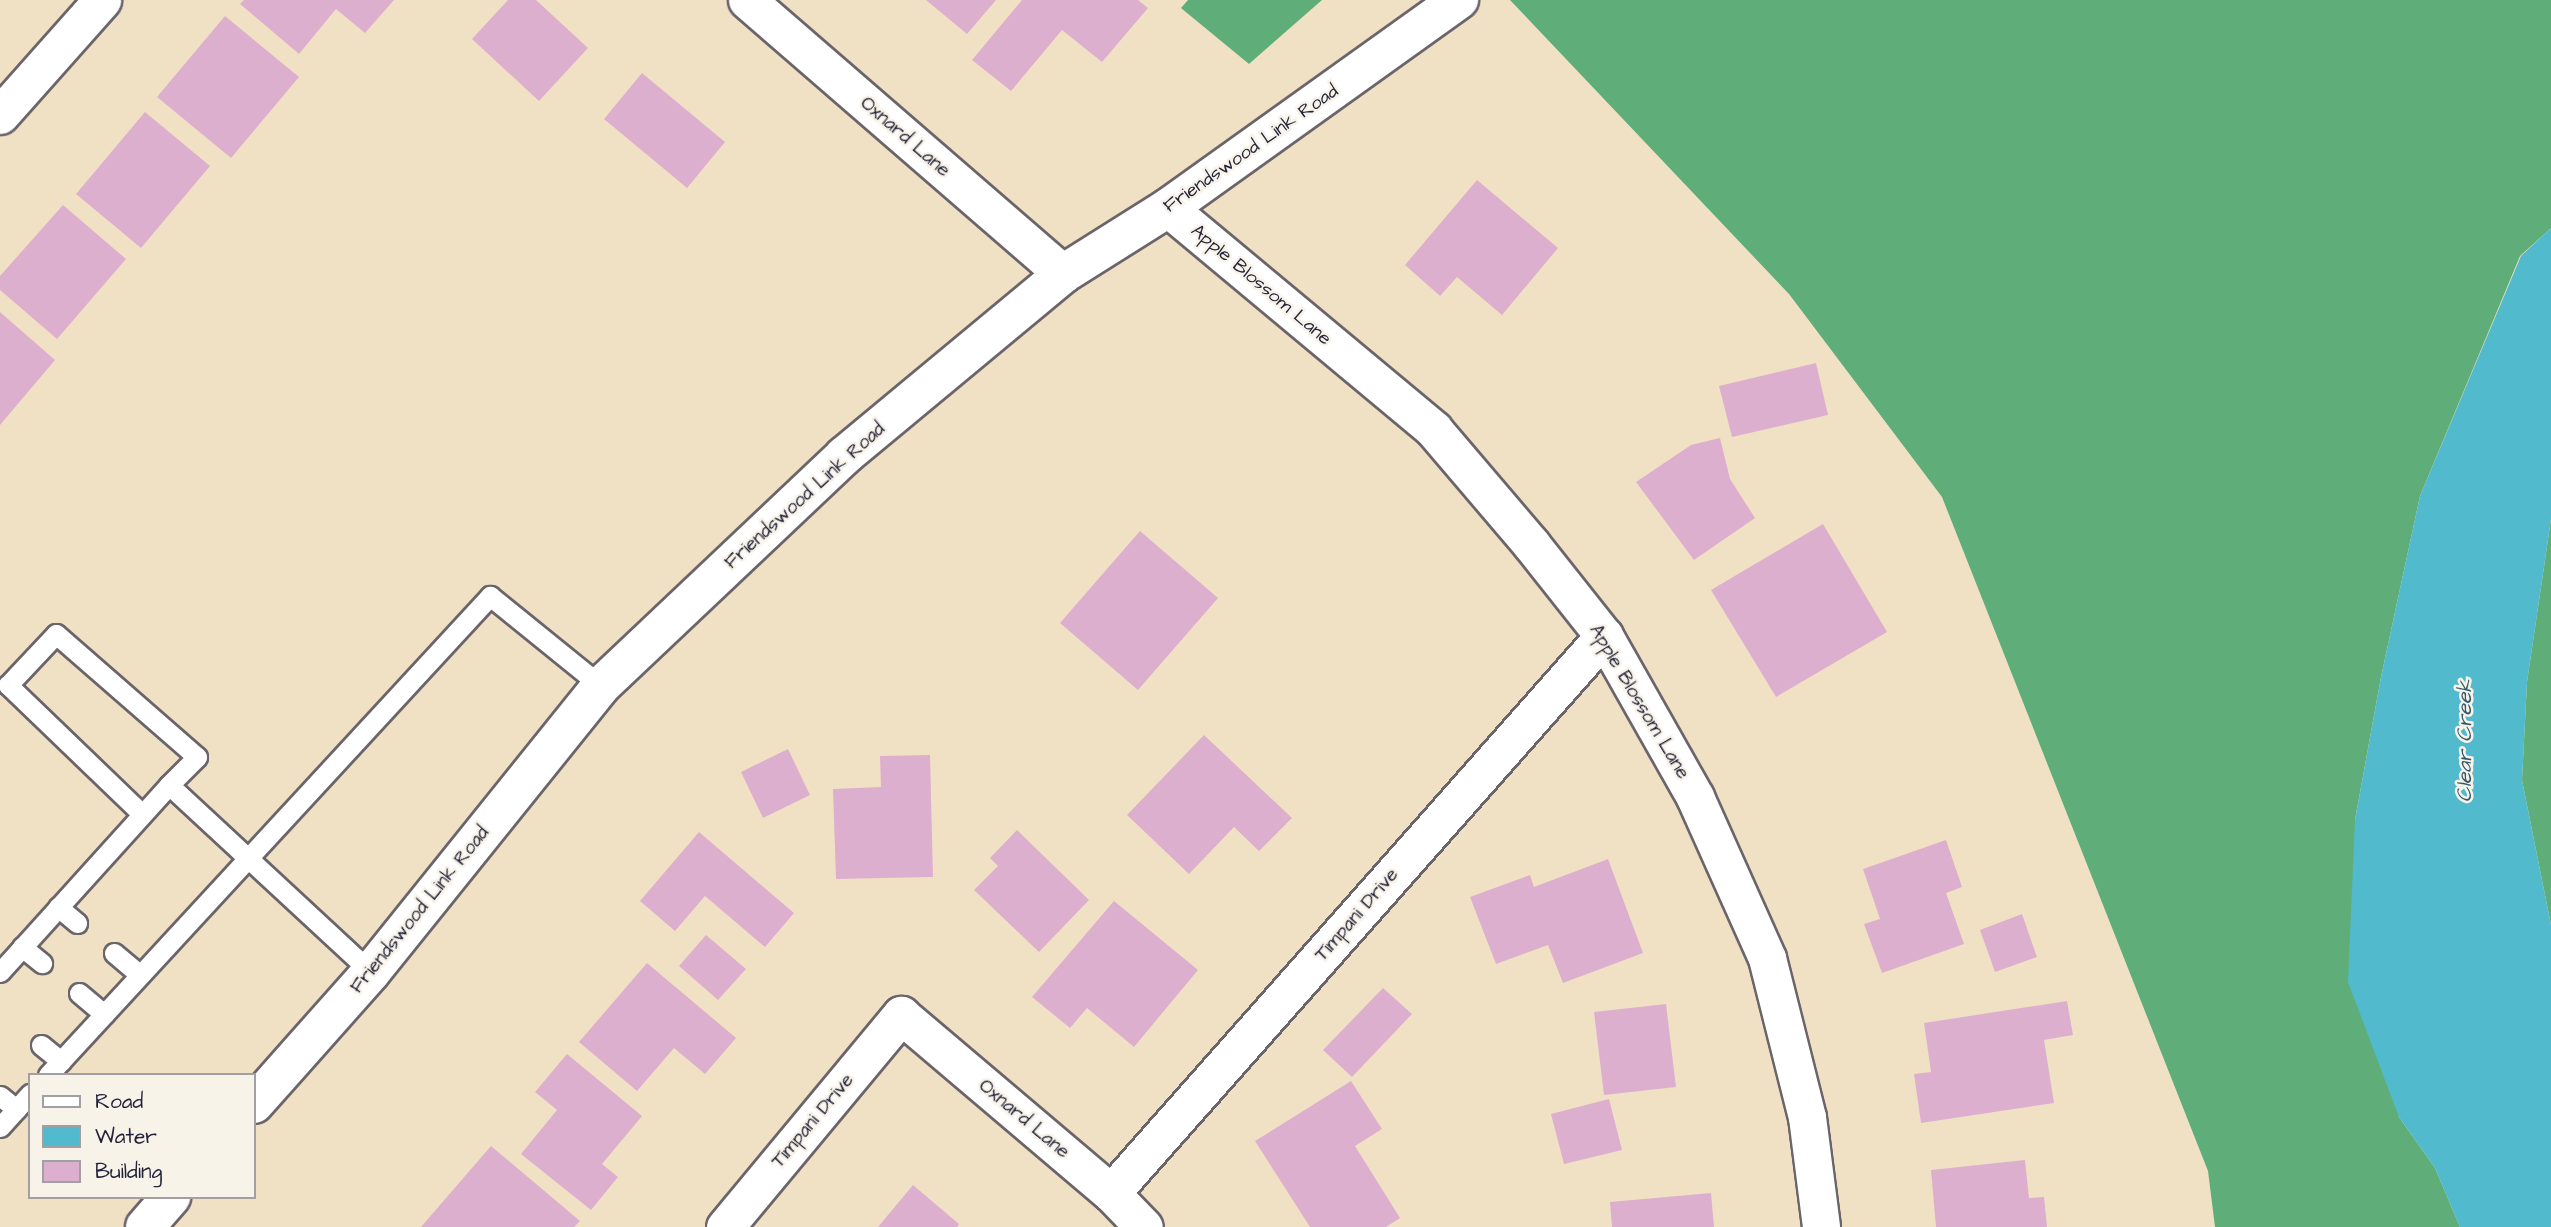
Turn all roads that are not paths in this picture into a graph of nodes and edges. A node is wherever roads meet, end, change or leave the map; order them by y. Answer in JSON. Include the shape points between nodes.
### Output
{"nodes":[{"id":1,"x":102,"y":0,"type":"edge"},
{"id":2,"x":747,"y":0,"type":"edge"},
{"id":3,"x":1459,"y":0,"type":"edge"},
{"id":4,"x":0,"y":115,"type":"edge"},
{"id":5,"x":1168,"y":208,"type":"junction"},
{"id":6,"x":1063,"y":274,"type":"junction"},
{"id":7,"x":1604,"y":636,"type":"junction"},
{"id":8,"x":601,"y":686,"type":"junction"},
{"id":9,"x":169,"y":785,"type":"junction"},
{"id":10,"x":141,"y":813,"type":"junction"},
{"id":11,"x":249,"y":857,"type":"junction"},
{"id":12,"x":58,"y":907,"type":"junction"},
{"id":13,"x":77,"y":923,"type":"dead end"},
{"id":14,"x":22,"y":947,"type":"junction"},
{"id":15,"x":114,"y":953,"type":"dead end"},
{"id":16,"x":42,"y":963,"type":"dead end"},
{"id":17,"x":0,"y":972,"type":"edge"},
{"id":18,"x":371,"y":972,"type":"junction"},
{"id":19,"x":140,"y":975,"type":"junction"},
{"id":20,"x":79,"y":993,"type":"dead end"},
{"id":21,"x":104,"y":1014,"type":"junction"},
{"id":22,"x":901,"y":1015,"type":"joint"},
{"id":23,"x":41,"y":1045,"type":"dead end"},
{"id":24,"x":55,"y":1068,"type":"edge"},
{"id":25,"x":0,"y":1096,"type":"edge"},
{"id":26,"x":28,"y":1096,"type":"edge"},
{"id":27,"x":256,"y":1102,"type":"edge"},
{"id":28,"x":16,"y":1109,"type":"junction"},
{"id":29,"x":0,"y":1127,"type":"edge"},
{"id":30,"x":1111,"y":1193,"type":"junction"},
{"id":31,"x":169,"y":1199,"type":"edge"},
{"id":32,"x":145,"y":1227,"type":"edge"},
{"id":33,"x":725,"y":1227,"type":"edge"},
{"id":34,"x":1144,"y":1227,"type":"edge"},
{"id":35,"x":1821,"y":1227,"type":"edge"}],
"edges":[{"from":1,"to":4,"type":"street"},
{"from":2,"to":6,"type":"street","name":"Oxnard Lane"},
{"from":3,"to":5,"type":"main road","name":"Friendswood Link Road"},
{"from":5,"to":6,"type":"main road","name":"Friendswood Link Road"},
{"from":5,"to":7,"type":"street","name":"Apple Blossom Lane","via":[[1434,430]]},
{"from":6,"to":8,"type":"main road","name":"Friendswood Link Road","via":[[844,456]]},
{"from":7,"to":30,"type":"street","name":"Timpani Drive"},
{"from":7,"to":35,"type":"street","name":"Apple Blossom Lane","via":[[1695,797],[1768,958],[1807,1117]]},
{"from":8,"to":11,"type":"lane","via":[[490,596]]},
{"from":8,"to":18,"type":"main road","name":"Friendswood Link Road"},
{"from":9,"to":10,"type":"lane"},
{"from":9,"to":10,"type":"lane","via":[[197,757],[55,634],[8,685]]},
{"from":9,"to":11,"type":"lane"},
{"from":10,"to":12,"type":"lane"},
{"from":11,"to":18,"type":"lane"},
{"from":11,"to":19,"type":"lane"},
{"from":12,"to":13,"type":"lane"},
{"from":12,"to":14,"type":"lane"},
{"from":14,"to":16,"type":"lane"},
{"from":14,"to":17,"type":"lane"},
{"from":15,"to":19,"type":"lane"},
{"from":18,"to":27,"type":"main road","name":"Friendswood Link Road"},
{"from":19,"to":21,"type":"lane"},
{"from":20,"to":21,"type":"lane"},
{"from":21,"to":24,"type":"lane"},
{"from":22,"to":30,"type":"street","name":"Oxnard Lane"},
{"from":22,"to":33,"type":"street","name":"Timpani Drive"},
{"from":23,"to":24,"type":"lane"},
{"from":25,"to":28,"type":"lane"},
{"from":26,"to":28,"type":"lane"},
{"from":28,"to":29,"type":"lane"},
{"from":30,"to":34,"type":"street","name":"Oxnard Lane"},
{"from":31,"to":32,"type":"main road"}]}
